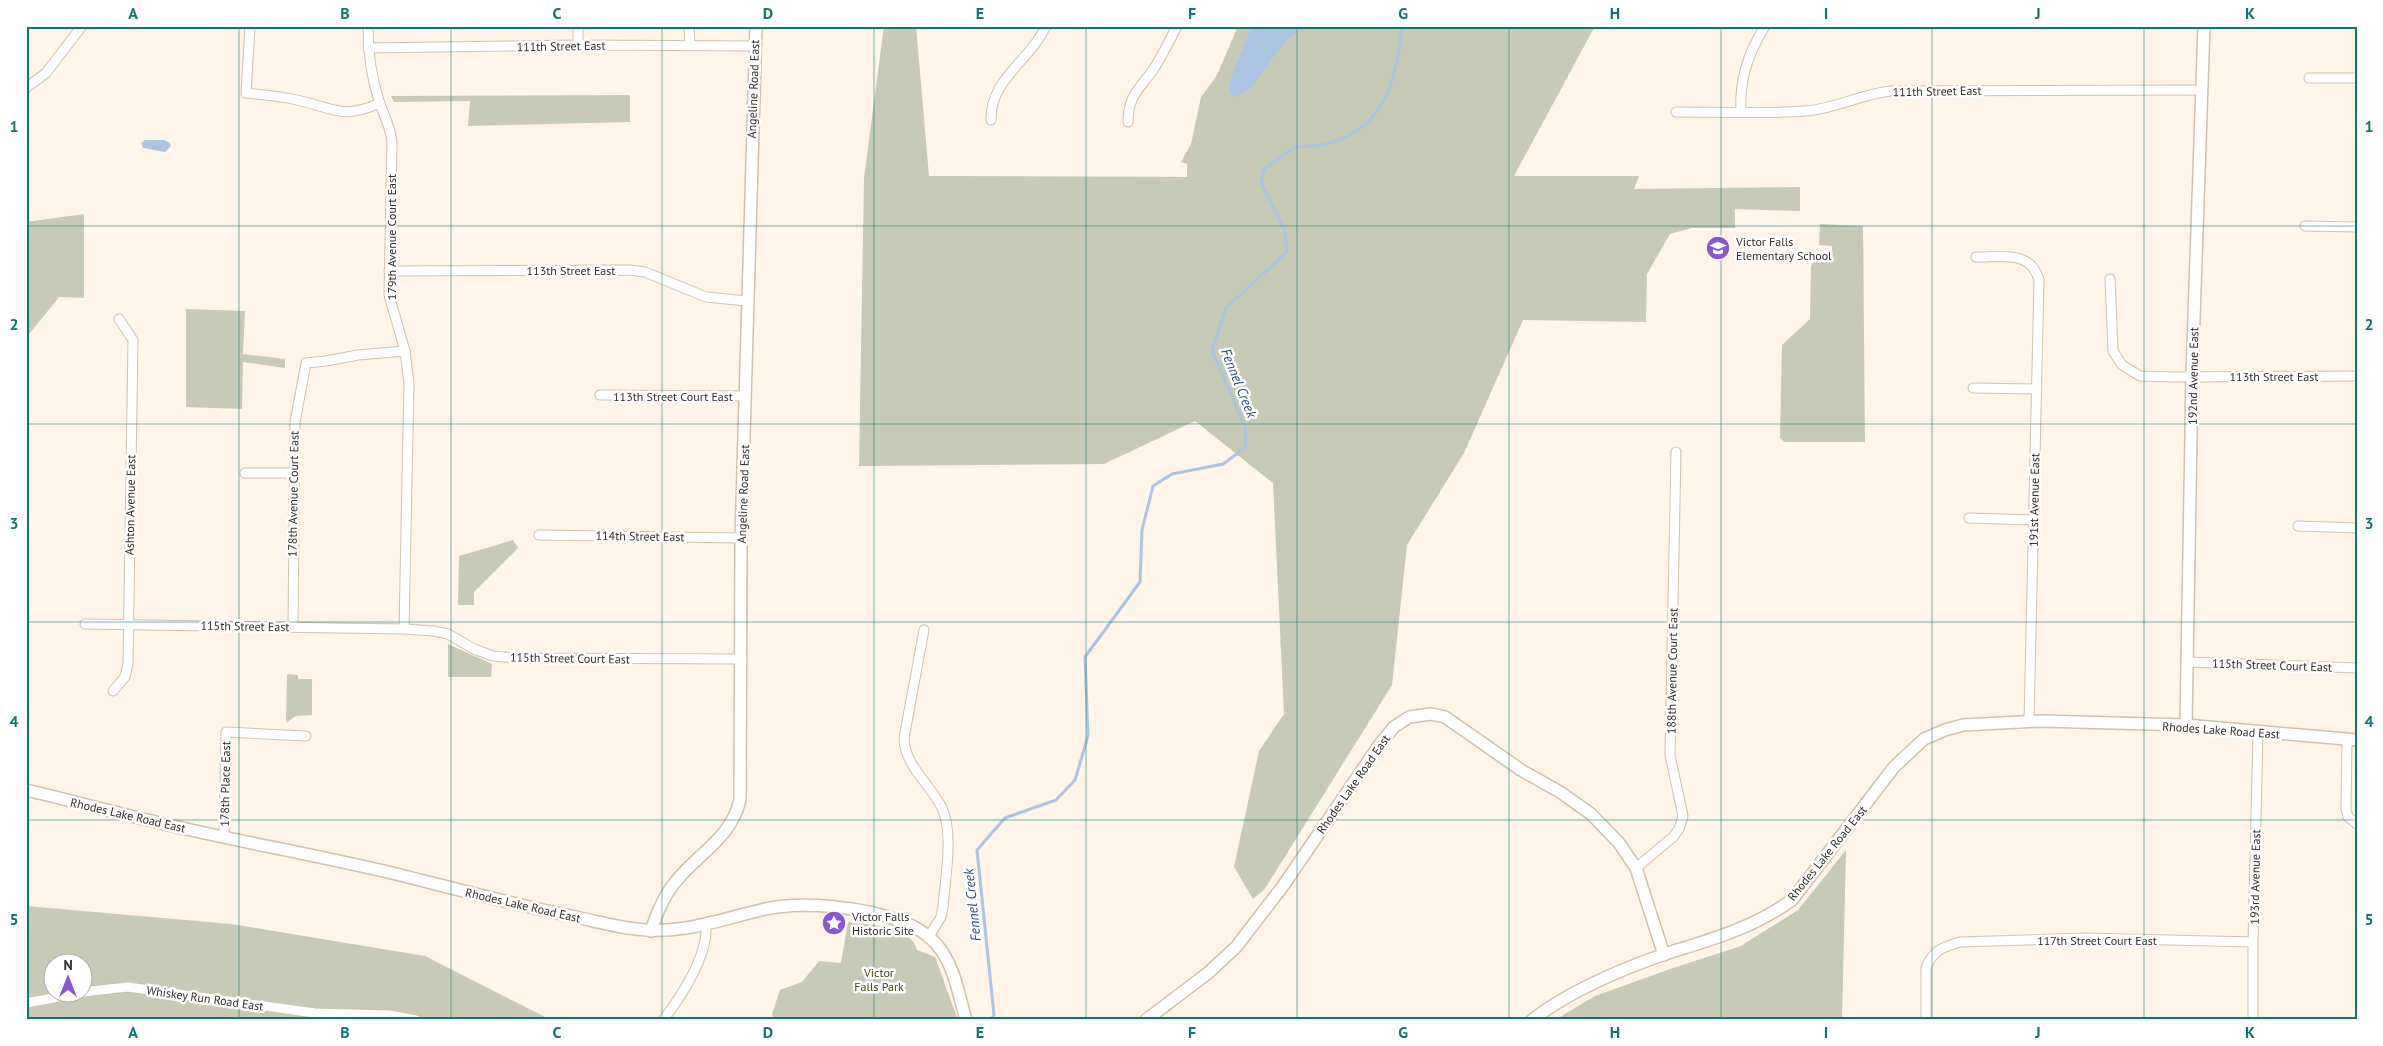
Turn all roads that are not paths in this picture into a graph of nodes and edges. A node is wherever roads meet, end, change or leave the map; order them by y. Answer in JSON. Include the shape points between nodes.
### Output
{"nodes":[{"id":1,"x":82,"y":26,"type":"edge"},
{"id":2,"x":250,"y":26,"type":"edge"},
{"id":3,"x":368,"y":26,"type":"edge"},
{"id":4,"x":578,"y":26,"type":"edge"},
{"id":5,"x":689,"y":26,"type":"edge"},
{"id":6,"x":756,"y":26,"type":"edge"},
{"id":7,"x":1046,"y":26,"type":"edge"},
{"id":8,"x":1177,"y":26,"type":"edge"},
{"id":9,"x":1765,"y":26,"type":"edge"},
{"id":10,"x":2204,"y":26,"type":"edge"},
{"id":11,"x":578,"y":45,"type":"junction"},
{"id":12,"x":690,"y":45,"type":"junction"},
{"id":13,"x":755,"y":46,"type":"junction"},
{"id":14,"x":368,"y":48,"type":"junction"},
{"id":15,"x":2309,"y":78,"type":"dead end"},
{"id":16,"x":2357,"y":78,"type":"edge"},
{"id":17,"x":26,"y":88,"type":"edge"},
{"id":18,"x":2201,"y":90,"type":"junction"},
{"id":19,"x":380,"y":103,"type":"junction"},
{"id":20,"x":1676,"y":112,"type":"dead end"},
{"id":21,"x":1741,"y":112,"type":"junction"},
{"id":22,"x":991,"y":120,"type":"dead end"},
{"id":23,"x":1128,"y":122,"type":"dead end"},
{"id":24,"x":2305,"y":226,"type":"dead end"},
{"id":25,"x":2357,"y":227,"type":"edge"},
{"id":26,"x":1976,"y":257,"type":"dead end"},
{"id":27,"x":389,"y":271,"type":"junction"},
{"id":28,"x":2110,"y":280,"type":"dead end"},
{"id":29,"x":747,"y":301,"type":"junction"},
{"id":30,"x":119,"y":319,"type":"dead end"},
{"id":31,"x":405,"y":351,"type":"junction"},
{"id":32,"x":2192,"y":376,"type":"junction"},
{"id":33,"x":2357,"y":376,"type":"edge"},
{"id":34,"x":1973,"y":388,"type":"dead end"},
{"id":35,"x":2036,"y":388,"type":"junction"},
{"id":36,"x":600,"y":395,"type":"dead end"},
{"id":37,"x":746,"y":396,"type":"junction"},
{"id":38,"x":1676,"y":452,"type":"dead end"},
{"id":39,"x":245,"y":473,"type":"dead end"},
{"id":40,"x":292,"y":473,"type":"junction"},
{"id":41,"x":1969,"y":518,"type":"dead end"},
{"id":42,"x":2034,"y":520,"type":"junction"},
{"id":43,"x":2298,"y":526,"type":"dead end"},
{"id":44,"x":2357,"y":528,"type":"edge"},
{"id":45,"x":539,"y":535,"type":"dead end"},
{"id":46,"x":741,"y":538,"type":"junction"},
{"id":47,"x":85,"y":624,"type":"dead end"},
{"id":48,"x":128,"y":624,"type":"junction"},
{"id":49,"x":292,"y":627,"type":"junction"},
{"id":50,"x":404,"y":629,"type":"junction"},
{"id":51,"x":924,"y":630,"type":"dead end"},
{"id":52,"x":742,"y":659,"type":"junction"},
{"id":53,"x":2187,"y":662,"type":"junction"},
{"id":54,"x":2357,"y":668,"type":"edge"},
{"id":55,"x":113,"y":691,"type":"dead end"},
{"id":56,"x":2029,"y":721,"type":"junction"},
{"id":57,"x":2186,"y":725,"type":"junction"},
{"id":58,"x":2258,"y":733,"type":"junction"},
{"id":59,"x":306,"y":736,"type":"dead end"},
{"id":60,"x":2352,"y":740,"type":"edge"},
{"id":61,"x":26,"y":790,"type":"edge"},
{"id":62,"x":2357,"y":824,"type":"edge"},
{"id":63,"x":224,"y":836,"type":"junction"},
{"id":64,"x":1636,"y":868,"type":"junction"},
{"id":65,"x":706,"y":925,"type":"junction"},
{"id":66,"x":650,"y":930,"type":"junction"},
{"id":67,"x":928,"y":938,"type":"junction"},
{"id":68,"x":2253,"y":942,"type":"junction"},
{"id":69,"x":1664,"y":955,"type":"junction"},
{"id":70,"x":92,"y":991,"type":"edge"},
{"id":71,"x":42,"y":1000,"type":"edge"},
{"id":72,"x":26,"y":1003,"type":"edge"},
{"id":73,"x":416,"y":1020,"type":"edge"},
{"id":74,"x":663,"y":1020,"type":"edge"},
{"id":75,"x":966,"y":1020,"type":"edge"},
{"id":76,"x":1146,"y":1020,"type":"edge"},
{"id":77,"x":1532,"y":1020,"type":"edge"},
{"id":78,"x":1926,"y":1020,"type":"edge"},
{"id":79,"x":2253,"y":1020,"type":"edge"}],
"edges":[{"from":1,"to":17,"type":"street","via":[[46,73]]},
{"from":2,"to":19,"type":"street","via":[[246,93],[298,100],[344,113]]},
{"from":3,"to":14,"type":"street","name":"179th Avenue Court East"},
{"from":4,"to":11,"type":"street"},
{"from":5,"to":12,"type":"street"},
{"from":6,"to":13,"type":"street","name":"Angeline Road East"},
{"from":7,"to":22,"type":"street","via":[[1032,51],[999,86],[991,108]]},
{"from":8,"to":23,"type":"street","via":[[1154,69],[1133,95]]},
{"from":9,"to":21,"type":"street","via":[[1744,70]]},
{"from":10,"to":18,"type":"street","name":"192nd Avenue East"},
{"from":11,"to":12,"type":"street","name":"111th Street East"},
{"from":11,"to":14,"type":"street","name":"111th Street East"},
{"from":12,"to":13,"type":"street","name":"111th Street East"},
{"from":13,"to":29,"type":"street","name":"Angeline Road East"},
{"from":14,"to":19,"type":"street","name":"179th Avenue Court East"},
{"from":15,"to":16,"type":"street"},
{"from":18,"to":21,"type":"street","name":"111th Street East","via":[[1890,91],[1806,111]]},
{"from":18,"to":32,"type":"street","name":"192nd Avenue East"},
{"from":19,"to":27,"type":"street","name":"179th Avenue Court East","via":[[390,126],[392,142]]},
{"from":20,"to":21,"type":"street","name":"111th Street East"},
{"from":24,"to":25,"type":"street"},
{"from":26,"to":35,"type":"street","name":"191st Avenue East","via":[[2020,258],[2027,260],[2037,271]]},
{"from":27,"to":29,"type":"street","name":"113th Street East","via":[[630,270],[644,272],[706,297]]},
{"from":27,"to":31,"type":"street","name":"179th Avenue Court East","via":[[391,305]]},
{"from":28,"to":32,"type":"street","via":[[2111,342],[2117,358],[2140,376]]},
{"from":29,"to":37,"type":"street","name":"Angeline Road East"},
{"from":30,"to":48,"type":"street","name":"Ashton Avenue East","via":[[133,340]]},
{"from":31,"to":40,"type":"street","name":"178th Avenue Court East","via":[[306,363],[294,422]]},
{"from":31,"to":50,"type":"street","name":"179th Avenue Court East","via":[[410,383]]},
{"from":32,"to":33,"type":"street","name":"113th Street East"},
{"from":32,"to":53,"type":"street","name":"192nd Avenue East"},
{"from":34,"to":35,"type":"street"},
{"from":35,"to":42,"type":"street","name":"191st Avenue East"},
{"from":36,"to":37,"type":"street","name":"113th Street Court East"},
{"from":37,"to":46,"type":"street","name":"Angeline Road East"},
{"from":38,"to":64,"type":"street","name":"188th Avenue Court East","via":[[1670,755],[1683,816],[1674,837]]},
{"from":39,"to":40,"type":"street"},
{"from":40,"to":49,"type":"street","name":"178th Avenue Court East"},
{"from":41,"to":42,"type":"street"},
{"from":42,"to":56,"type":"street","name":"191st Avenue East"},
{"from":43,"to":44,"type":"street"},
{"from":45,"to":46,"type":"street","name":"114th Street East"},
{"from":46,"to":52,"type":"street","name":"Angeline Road East"},
{"from":47,"to":48,"type":"street","name":"115th Street East"},
{"from":48,"to":49,"type":"street","name":"115th Street East"},
{"from":48,"to":55,"type":"street","name":"Ashton Avenue East","via":[[128,664],[125,677]]},
{"from":49,"to":50,"type":"street","name":"115th Street East"},
{"from":50,"to":52,"type":"street","name":"115th Street Court East","via":[[448,634],[493,656],[515,658]]},
{"from":51,"to":67,"type":"street","via":[[904,738],[908,755],[936,797],[947,822],[943,907],[941,917]]},
{"from":52,"to":66,"type":"street","name":"Angeline Road East","via":[[738,812],[724,835],[685,871],[664,896]]},
{"from":53,"to":54,"type":"street","name":"115th Street Court East"},
{"from":53,"to":57,"type":"street","name":"192nd Avenue East"},
{"from":56,"to":57,"type":"street","name":"Rhodes Lake Road East"},
{"from":56,"to":69,"type":"street","name":"Rhodes Lake Road East","via":[[1963,725],[1924,739],[1894,767],[1792,900],[1734,932]]},
{"from":57,"to":58,"type":"street","name":"Rhodes Lake Road East"},
{"from":58,"to":60,"type":"street","name":"Rhodes Lake Road East"},
{"from":58,"to":68,"type":"street","name":"193rd Avenue East"},
{"from":59,"to":63,"type":"street","name":"178th Place East","via":[[226,732]]},
{"from":60,"to":62,"type":"street","via":[[2346,809],[2348,817]]},
{"from":61,"to":63,"type":"street","name":"Rhodes Lake Road East"},
{"from":63,"to":66,"type":"street","name":"Rhodes Lake Road East","via":[[521,906]]},
{"from":64,"to":69,"type":"street","name":"Rhodes Lake Road East"},
{"from":64,"to":76,"type":"street","name":"Rhodes Lake Road East","via":[[1592,814],[1560,792],[1521,770],[1445,718],[1431,714],[1409,717],[1380,744],[1283,886],[1236,947],[1208,973]]},
{"from":65,"to":66,"type":"street","name":"Rhodes Lake Road East","via":[[671,931]]},
{"from":65,"to":67,"type":"street","name":"Rhodes Lake Road East","via":[[763,909],[801,904],[894,918],[914,926]]},
{"from":65,"to":74,"type":"street","via":[[702,954]]},
{"from":67,"to":75,"type":"street","name":"Rhodes Lake Road East","via":[[947,958],[957,980]]},
{"from":68,"to":78,"type":"street","name":"117th Street Court East","via":[[2085,938],[1960,942],[1941,947],[1926,968]]},
{"from":68,"to":79,"type":"street","name":"193rd Avenue East"},
{"from":69,"to":77,"type":"street","via":[[1572,993]]},
{"from":70,"to":73,"type":"street","name":"Whiskey Run Road East","via":[[128,987],[315,1013],[389,1015]]},
{"from":71,"to":72,"type":"street"}]}
